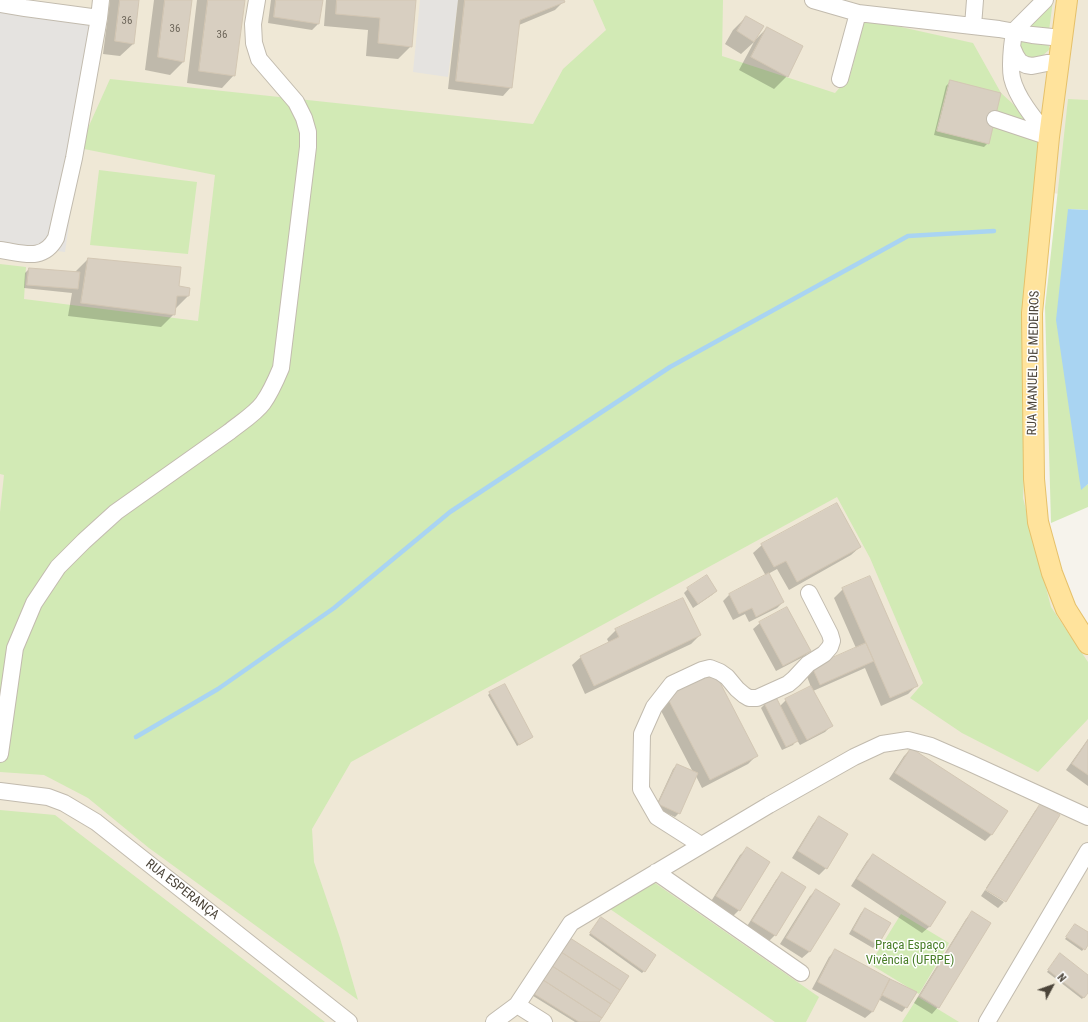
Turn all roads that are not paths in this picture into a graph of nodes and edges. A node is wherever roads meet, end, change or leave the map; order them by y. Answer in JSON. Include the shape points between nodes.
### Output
{"nodes":[{"id":1,"x":101,"y":0,"type":"edge"},
{"id":2,"x":257,"y":0,"type":"edge"},
{"id":3,"x":813,"y":0,"type":"edge"},
{"id":4,"x":975,"y":0,"type":"edge"},
{"id":5,"x":1045,"y":0,"type":"edge"},
{"id":6,"x":1067,"y":0,"type":"edge"},
{"id":7,"x":0,"y":4,"type":"edge"},
{"id":8,"x":26,"y":4,"type":"edge"},
{"id":9,"x":858,"y":13,"type":"junction"},
{"id":10,"x":99,"y":18,"type":"junction"},
{"id":11,"x":973,"y":26,"type":"junction"},
{"id":12,"x":1062,"y":38,"type":"junction"},
{"id":13,"x":1013,"y":39,"type":"junction"},
{"id":14,"x":1059,"y":63,"type":"junction"},
{"id":15,"x":840,"y":79,"type":"dead end"},
{"id":16,"x":995,"y":119,"type":"dead end"},
{"id":17,"x":1049,"y":137,"type":"junction"},
{"id":18,"x":0,"y":250,"type":"edge"},
{"id":19,"x":809,"y":593,"type":"dead end"},
{"id":20,"x":1088,"y":644,"type":"edge"},
{"id":21,"x":0,"y":754,"type":"edge"},
{"id":22,"x":0,"y":791,"type":"edge"},
{"id":23,"x":1088,"y":817,"type":"edge"},
{"id":24,"x":701,"y":845,"type":"junction"},
{"id":25,"x":1088,"y":851,"type":"edge"},
{"id":26,"x":656,"y":872,"type":"junction"},
{"id":27,"x":801,"y":973,"type":"dead end"},
{"id":28,"x":517,"y":1005,"type":"junction"},
{"id":29,"x":349,"y":1022,"type":"edge"},
{"id":30,"x":494,"y":1022,"type":"edge"},
{"id":31,"x":544,"y":1022,"type":"edge"},
{"id":32,"x":987,"y":1022,"type":"edge"}],
"edges":[{"from":1,"to":10,"type":"lane"},
{"from":2,"to":21,"type":"lane","via":[[253,24],[254,43],[259,59],[296,102],[308,132],[281,368],[263,404],[229,432],[116,512],[58,567],[34,602],[15,648]]},
{"from":3,"to":9,"type":"lane"},
{"from":4,"to":11,"type":"lane"},
{"from":5,"to":13,"type":"lane"},
{"from":6,"to":12,"type":"main road","name":"RUA MANUEL DE MEDEIROS"},
{"from":7,"to":8,"type":"lane"},
{"from":8,"to":10,"type":"lane"},
{"from":9,"to":11,"type":"lane"},
{"from":9,"to":15,"type":"lane"},
{"from":10,"to":18,"type":"lane","via":[[74,158],[56,238],[52,246],[39,254]]},
{"from":11,"to":13,"type":"lane"},
{"from":12,"to":13,"type":"lane","via":[[1037,35]]},
{"from":12,"to":14,"type":"main road","name":"RUA MANUEL DE MEDEIROS"},
{"from":13,"to":14,"type":"lane","via":[[1016,56],[1020,62],[1032,66]]},
{"from":13,"to":17,"type":"lane","via":[[1012,79],[1032,115]]},
{"from":14,"to":17,"type":"main road","name":"RUA MANUEL DE MEDEIROS"},
{"from":16,"to":17,"type":"lane"},
{"from":17,"to":20,"type":"main road","name":"RUA MANUEL DE MEDEIROS","via":[[1032,313],[1034,479],[1038,522],[1052,573],[1066,609]]},
{"from":19,"to":24,"type":"lane","via":[[832,641],[824,654],[808,664],[788,684],[757,698],[750,698],[737,689],[720,672],[710,668],[702,670],[672,684],[654,707],[642,734],[641,789],[657,817]]},
{"from":22,"to":29,"type":"lane","name":"RUA ESPERANÇA","via":[[48,797],[64,802],[96,822]]},
{"from":23,"to":24,"type":"lane","via":[[931,746],[908,740],[882,744],[854,757]]},
{"from":24,"to":26,"type":"lane"},
{"from":25,"to":32,"type":"lane"},
{"from":26,"to":27,"type":"lane"},
{"from":26,"to":28,"type":"lane","via":[[571,923]]},
{"from":28,"to":30,"type":"lane"},
{"from":28,"to":31,"type":"lane"}]}
